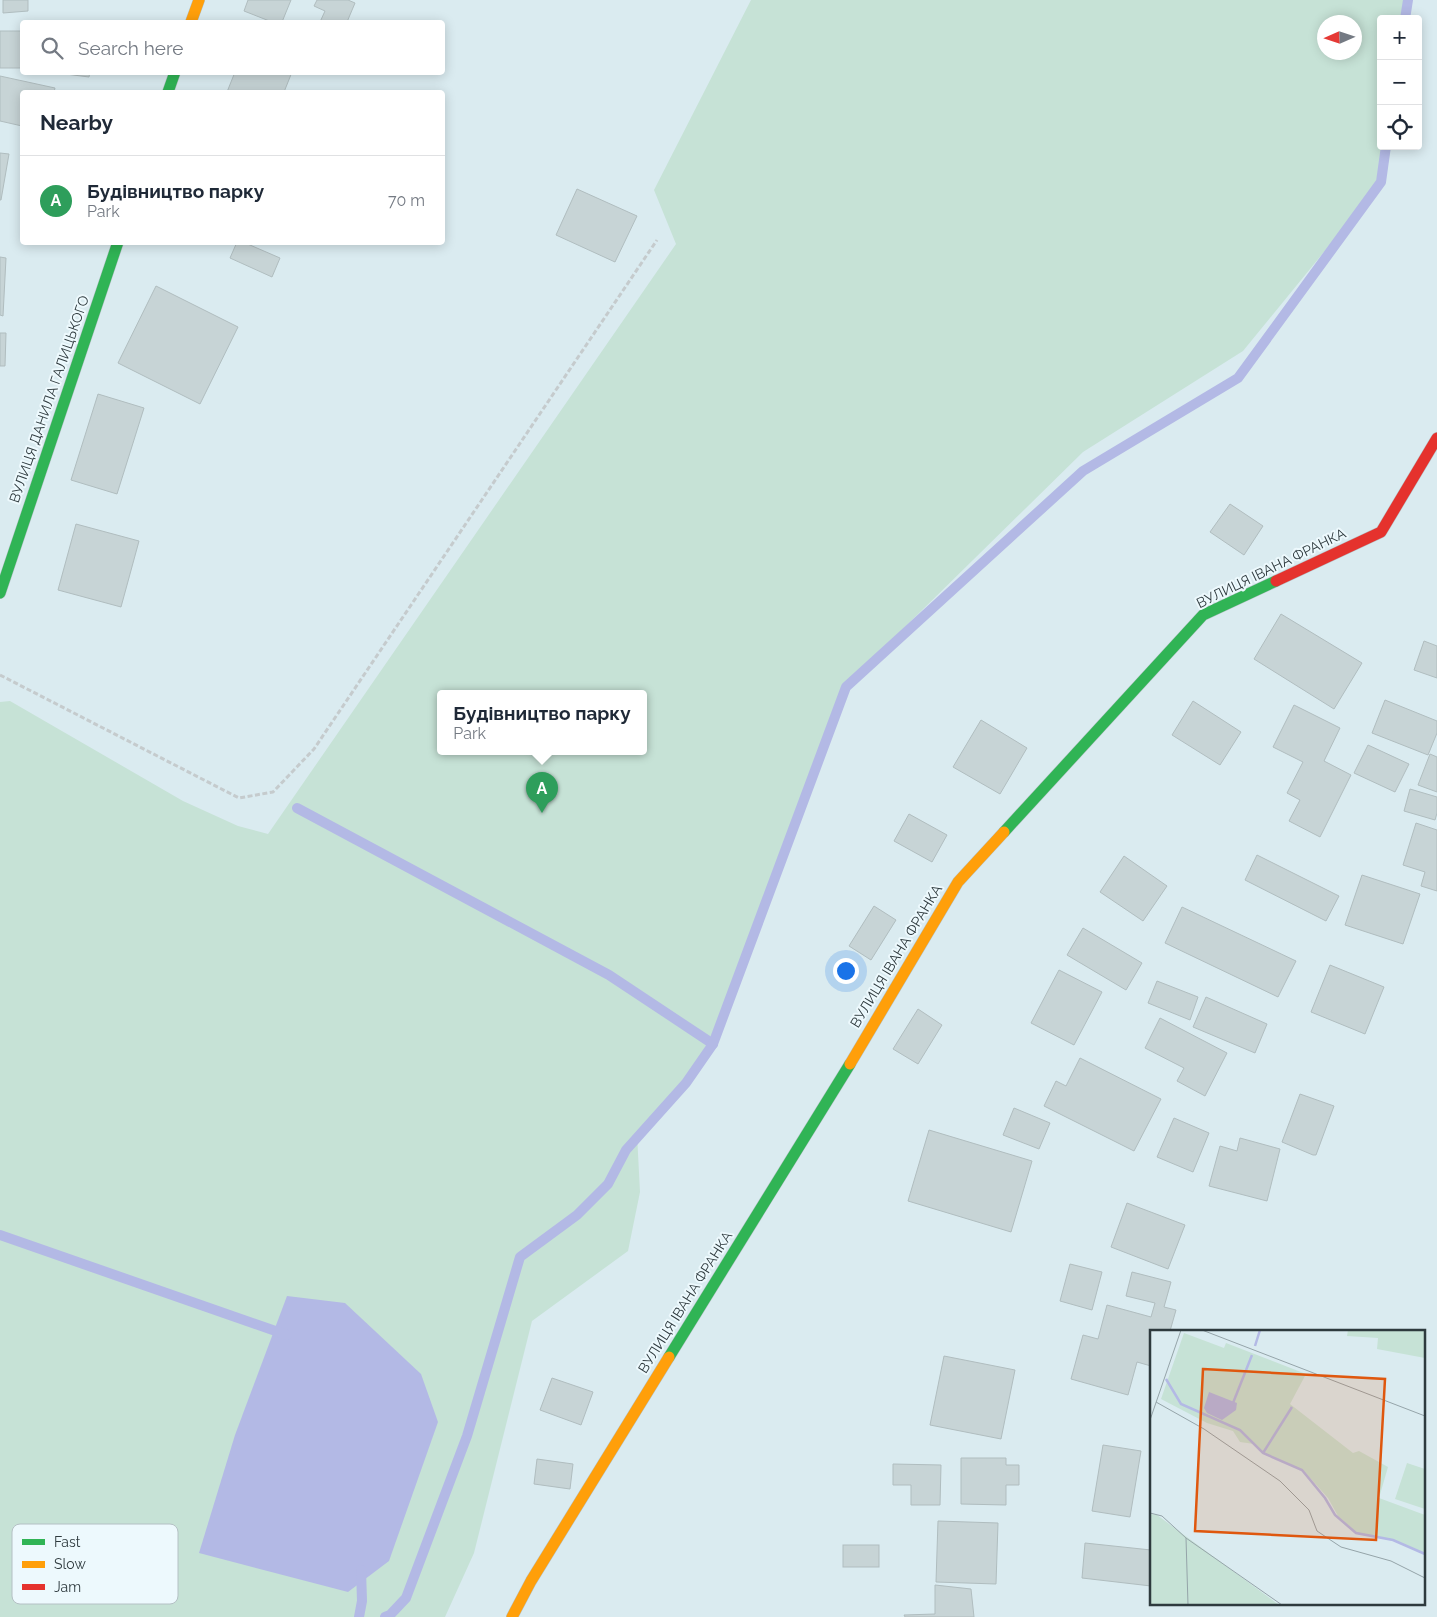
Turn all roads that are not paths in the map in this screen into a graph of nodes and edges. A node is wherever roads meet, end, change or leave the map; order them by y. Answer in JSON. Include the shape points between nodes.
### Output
{"nodes":[{"id":1,"x":199,"y":0,"type":"edge"},
{"id":2,"x":192,"y":20,"type":"edge"},
{"id":3,"x":173,"y":75,"type":"edge"},
{"id":4,"x":169,"y":90,"type":"edge"},
{"id":5,"x":117,"y":245,"type":"edge"},
{"id":6,"x":1437,"y":438,"type":"edge"},
{"id":7,"x":0,"y":593,"type":"edge"},
{"id":8,"x":512,"y":1617,"type":"edge"}],
"edges":[{"from":1,"to":2,"type":"street"},
{"from":3,"to":4,"type":"street"},
{"from":5,"to":7,"type":"street","name":"ВУЛИЦЯ ДАНИЛА ГАЛИЦЬКОГО"},
{"from":6,"to":8,"type":"street","name":"ВУЛИЦЯ ІВАНА ФРАНКА","via":[[1382,532],[1203,615],[958,882]]}]}
